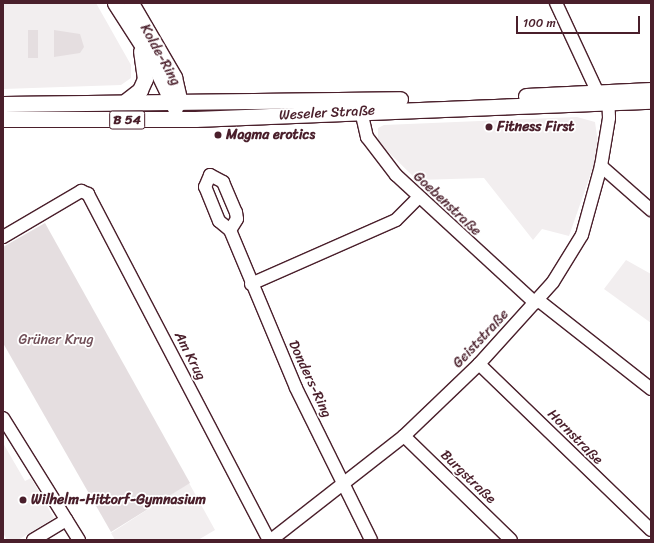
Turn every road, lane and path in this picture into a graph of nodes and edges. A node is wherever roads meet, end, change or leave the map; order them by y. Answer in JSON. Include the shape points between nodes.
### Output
{"nodes":[{"id":1,"x":115,"y":3,"type":"edge"},
{"id":2,"x":131,"y":3,"type":"edge"},
{"id":3,"x":556,"y":3,"type":"edge"},
{"id":4,"x":138,"y":43,"type":"junction"},
{"id":5,"x":651,"y":90,"type":"edge"},
{"id":6,"x":605,"y":96,"type":"junction"},
{"id":7,"x":126,"y":101,"type":"junction"},
{"id":8,"x":176,"y":101,"type":"junction"},
{"id":9,"x":651,"y":101,"type":"edge"},
{"id":10,"x":3,"y":104,"type":"edge"},
{"id":11,"x":361,"y":111,"type":"junction"},
{"id":12,"x":179,"y":118,"type":"junction"},
{"id":13,"x":3,"y":119,"type":"edge"},
{"id":14,"x":601,"y":166,"type":"junction"},
{"id":15,"x":418,"y":198,"type":"junction"},
{"id":16,"x":651,"y":210,"type":"edge"},
{"id":17,"x":230,"y":230,"type":"dead end"},
{"id":18,"x":3,"y":237,"type":"edge"},
{"id":19,"x":251,"y":284,"type":"junction"},
{"id":20,"x":536,"y":301,"type":"junction"},
{"id":21,"x":479,"y":364,"type":"junction"},
{"id":22,"x":651,"y":389,"type":"edge"},
{"id":23,"x":3,"y":418,"type":"edge"},
{"id":24,"x":404,"y":436,"type":"junction"},
{"id":25,"x":345,"y":485,"type":"junction"},
{"id":26,"x":66,"y":520,"type":"junction"},
{"id":27,"x":651,"y":530,"type":"edge"},
{"id":28,"x":33,"y":540,"type":"edge"},
{"id":29,"x":79,"y":540,"type":"edge"},
{"id":30,"x":270,"y":540,"type":"edge"},
{"id":31,"x":372,"y":540,"type":"edge"},
{"id":32,"x":511,"y":540,"type":"edge"}],
"edges":[{"from":1,"to":4,"type":"main road","name":"Kolde-Ring","number":"B 54"},
{"from":2,"to":8,"type":"main road","name":"Kolde-Ring","via":[[174,77]]},
{"from":3,"to":6,"type":"street"},
{"from":4,"to":7,"type":"main road","name":"Kolde-Ring","number":"B 54","via":[[146,66],[145,79],[140,90]]},
{"from":4,"to":8,"type":"main road","name":"Kolde-Ring","number":"B 54","via":[[153,62]]},
{"from":5,"to":6,"type":"main road","name":"Weseler Straße"},
{"from":6,"to":8,"type":"main road","name":"Weseler Straße"},
{"from":6,"to":9,"type":"main road","name":"Weseler Straße"},
{"from":6,"to":11,"type":"main road","name":"Weseler Straße"},
{"from":6,"to":14,"type":"street","name":"Geiststraße"},
{"from":7,"to":8,"type":"main road","name":"Weseler Straße","number":"B 54"},
{"from":7,"to":10,"type":"main road","name":"Weseler Straße","number":"B 54"},
{"from":8,"to":12,"type":"main road","name":"Kolde-Ring"},
{"from":11,"to":12,"type":"main road","name":"Weseler Straße"},
{"from":11,"to":15,"type":"street","name":"Goebenstraße","via":[[367,137],[375,152]]},
{"from":12,"to":13,"type":"main road","name":"Weseler Straße","number":"B 54"},
{"from":14,"to":16,"type":"street"},
{"from":14,"to":20,"type":"street","name":"Geiststraße","via":[[582,235],[566,265]]},
{"from":15,"to":19,"type":"street","via":[[396,220]]},
{"from":15,"to":20,"type":"street","name":"Goebenstraße"},
{"from":17,"to":19,"type":"street","name":"Donders-Ring"},
{"from":18,"to":30,"type":"street","name":"Am Krug","via":[[81,191],[90,197]]},
{"from":19,"to":25,"type":"street","name":"Donders-Ring","via":[[296,388]]},
{"from":20,"to":21,"type":"street","name":"Geiststraße"},
{"from":20,"to":22,"type":"street","name":"Goebenstraße"},
{"from":21,"to":24,"type":"street","name":"Geiststraße"},
{"from":21,"to":27,"type":"street","name":"Hornstraße"},
{"from":23,"to":26,"type":"street"},
{"from":24,"to":25,"type":"street","name":"Geiststraße"},
{"from":24,"to":32,"type":"street","name":"Burgstraße"},
{"from":25,"to":30,"type":"street","name":"Geiststraße"},
{"from":25,"to":31,"type":"street","name":"Donders-Ring"},
{"from":26,"to":28,"type":"street"},
{"from":26,"to":29,"type":"street"}]}
